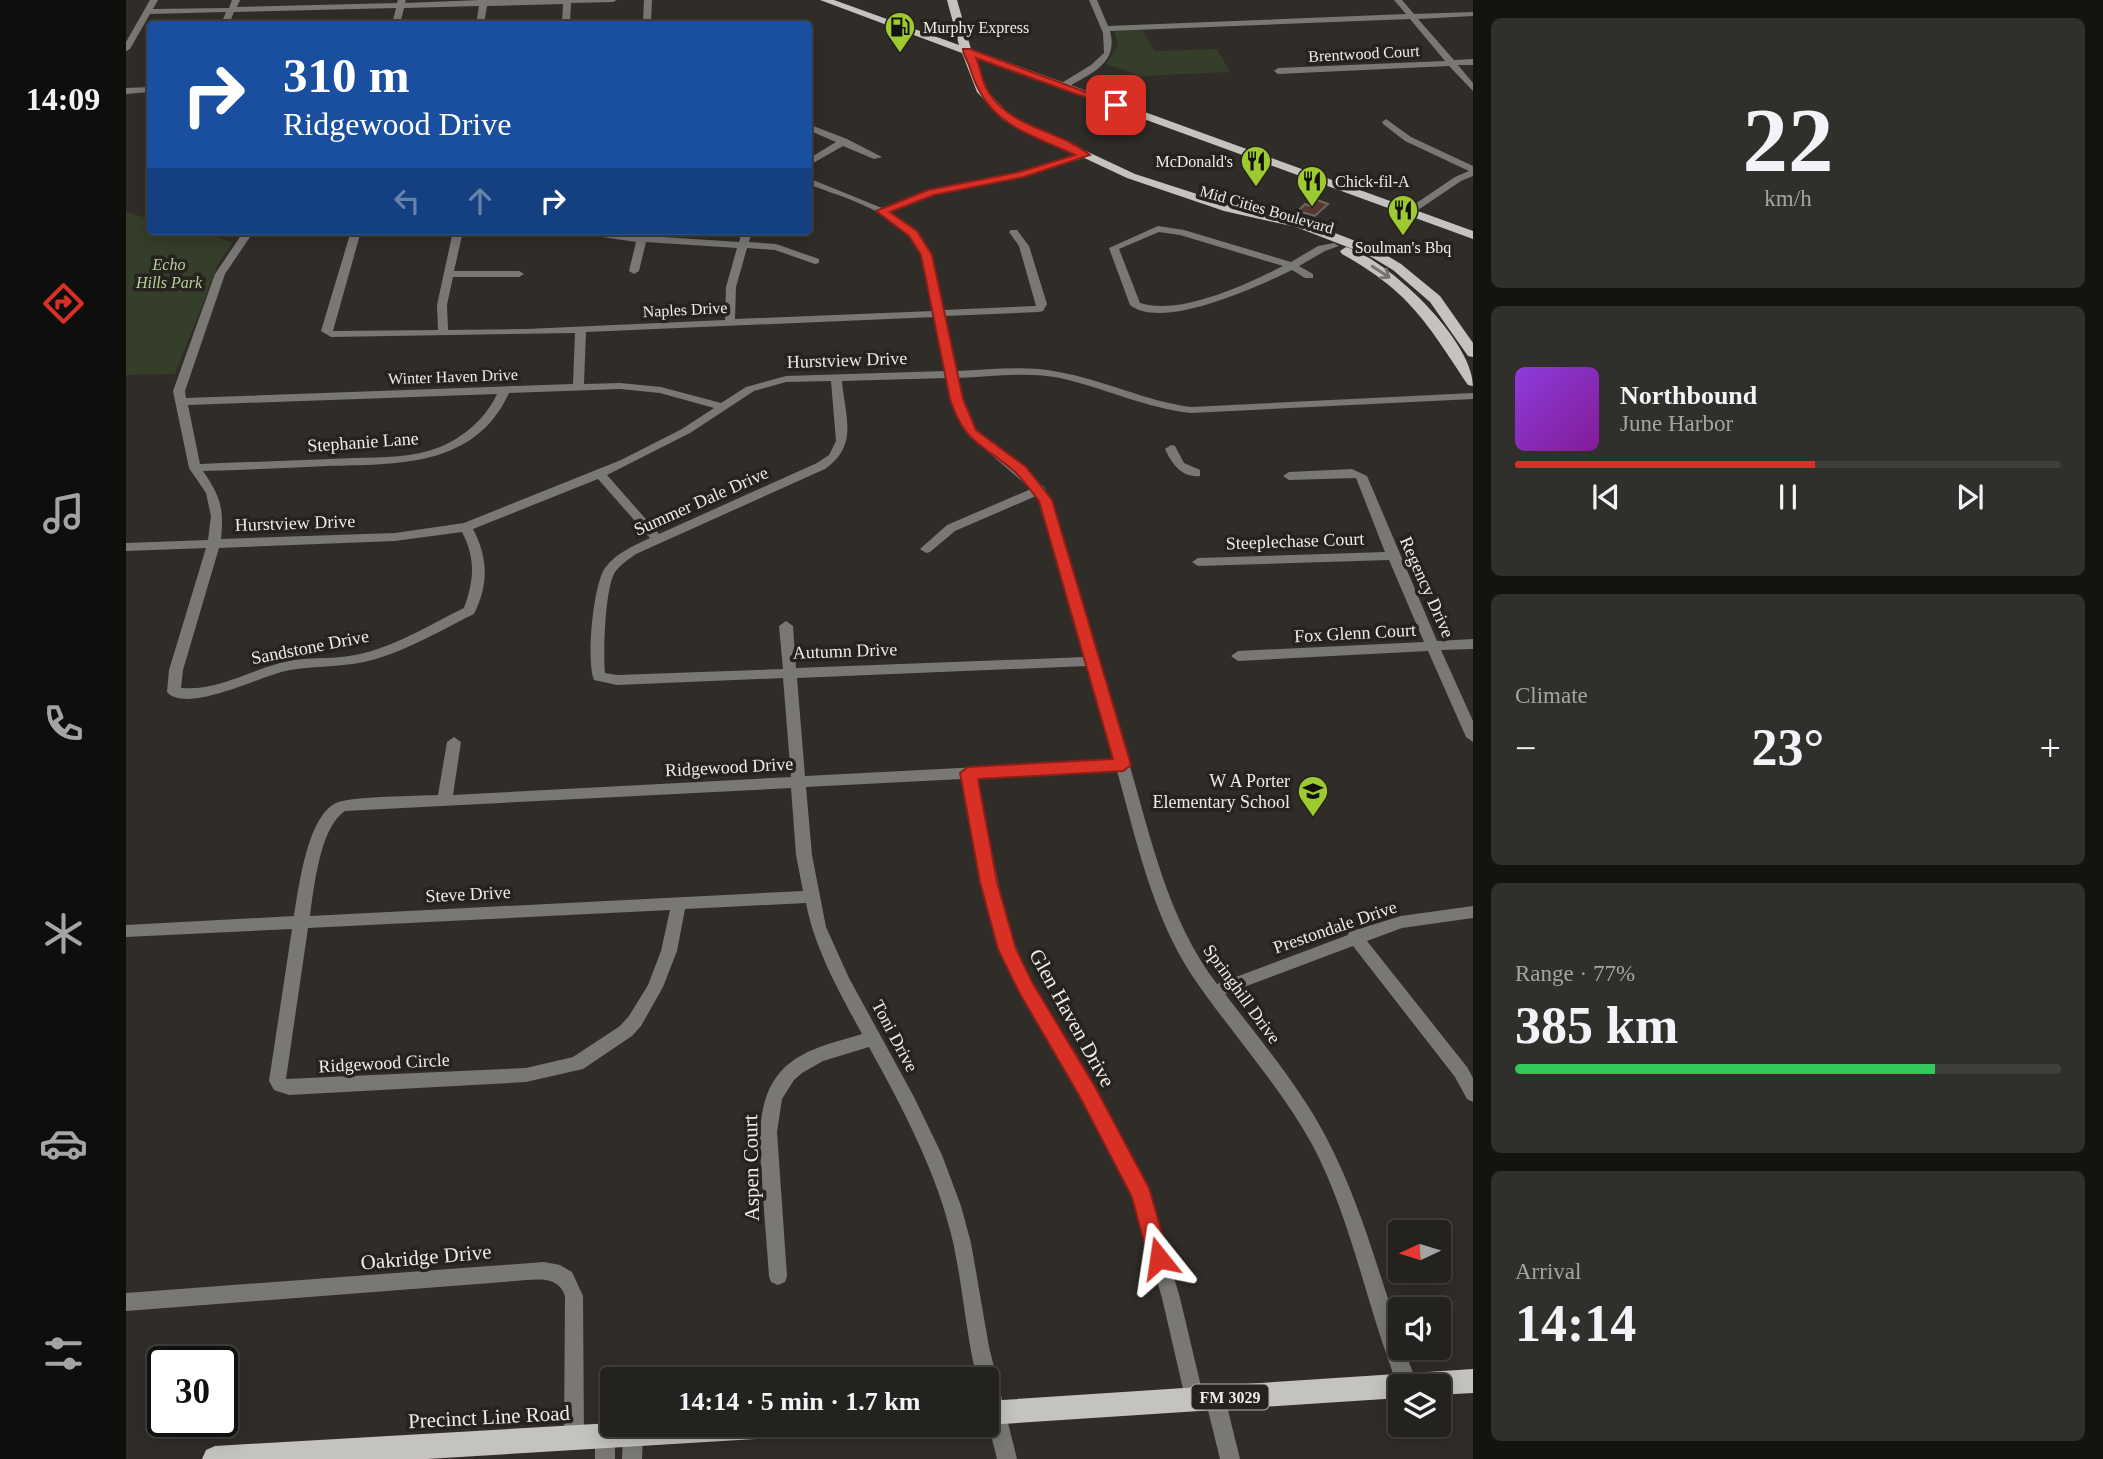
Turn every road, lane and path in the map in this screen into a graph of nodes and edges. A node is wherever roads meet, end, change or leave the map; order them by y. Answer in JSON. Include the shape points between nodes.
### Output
{"nodes":[{"id":1,"x":154,"y":0,"type":"edge"},
{"id":2,"x":236,"y":0,"type":"edge"},
{"id":3,"x":612,"y":0,"type":"edge"},
{"id":4,"x":648,"y":0,"type":"edge"},
{"id":5,"x":825,"y":0,"type":"edge"},
{"id":6,"x":952,"y":0,"type":"edge"},
{"id":7,"x":1093,"y":0,"type":"edge"},
{"id":8,"x":1398,"y":0,"type":"edge"},
{"id":9,"x":567,"y":1,"type":"edge"},
{"id":10,"x":484,"y":2,"type":"edge"},
{"id":11,"x":401,"y":3,"type":"edge"},
{"id":12,"x":318,"y":8,"type":"edge"},
{"id":13,"x":231,"y":11,"type":"junction"},
{"id":14,"x":147,"y":12,"type":"junction"},
{"id":15,"x":1473,"y":14,"type":"edge"},
{"id":16,"x":1412,"y":17,"type":"junction"},
{"id":17,"x":226,"y":21,"type":"edge"},
{"id":18,"x":397,"y":21,"type":"edge"},
{"id":19,"x":481,"y":21,"type":"edge"},
{"id":20,"x":566,"y":21,"type":"edge"},
{"id":21,"x":647,"y":21,"type":"edge"},
{"id":22,"x":1106,"y":29,"type":"junction"},
{"id":23,"x":126,"y":48,"type":"edge"},
{"id":24,"x":966,"y":51,"type":"junction"},
{"id":25,"x":1473,"y":62,"type":"edge"},
{"id":26,"x":1451,"y":63,"type":"junction"},
{"id":27,"x":1278,"y":71,"type":"dead end"},
{"id":28,"x":1063,"y":86,"type":"junction"},
{"id":29,"x":1473,"y":88,"type":"edge"},
{"id":30,"x":147,"y":90,"type":"edge"},
{"id":31,"x":126,"y":91,"type":"edge"},
{"id":32,"x":1386,"y":122,"type":"dead end"},
{"id":33,"x":812,"y":129,"type":"edge"},
{"id":34,"x":844,"y":141,"type":"junction"},
{"id":35,"x":877,"y":157,"type":"dead end"},
{"id":36,"x":1079,"y":157,"type":"junction"},
{"id":37,"x":812,"y":161,"type":"edge"},
{"id":38,"x":1473,"y":171,"type":"edge"},
{"id":39,"x":812,"y":183,"type":"edge"},
{"id":40,"x":882,"y":211,"type":"junction"},
{"id":41,"x":1409,"y":212,"type":"junction"},
{"id":42,"x":1014,"y":232,"type":"dead end"},
{"id":43,"x":246,"y":235,"type":"edge"},
{"id":44,"x":355,"y":235,"type":"edge"},
{"id":45,"x":457,"y":235,"type":"edge"},
{"id":46,"x":643,"y":235,"type":"edge"},
{"id":47,"x":746,"y":235,"type":"edge"},
{"id":48,"x":1473,"y":235,"type":"edge"},
{"id":49,"x":1338,"y":242,"type":"junction"},
{"id":50,"x":743,"y":245,"type":"junction"},
{"id":51,"x":815,"y":261,"type":"dead end"},
{"id":52,"x":1292,"y":266,"type":"junction"},
{"id":53,"x":634,"y":271,"type":"dead end"},
{"id":54,"x":448,"y":274,"type":"junction"},
{"id":55,"x":519,"y":274,"type":"dead end"},
{"id":56,"x":1308,"y":276,"type":"dead end"},
{"id":57,"x":938,"y":314,"type":"junction"},
{"id":58,"x":730,"y":323,"type":"junction"},
{"id":59,"x":1452,"y":323,"type":"junction"},
{"id":60,"x":1436,"y":324,"type":"junction"},
{"id":61,"x":581,"y":329,"type":"junction"},
{"id":62,"x":443,"y":333,"type":"junction"},
{"id":63,"x":1473,"y":354,"type":"edge"},
{"id":64,"x":951,"y":374,"type":"junction"},
{"id":65,"x":836,"y":377,"type":"junction"},
{"id":66,"x":1473,"y":382,"type":"edge"},
{"id":67,"x":578,"y":387,"type":"junction"},
{"id":68,"x":505,"y":389,"type":"junction"},
{"id":69,"x":1473,"y":396,"type":"edge"},
{"id":70,"x":181,"y":402,"type":"junction"},
{"id":71,"x":723,"y":407,"type":"junction"},
{"id":72,"x":1171,"y":449,"type":"dead end"},
{"id":73,"x":195,"y":468,"type":"junction"},
{"id":74,"x":600,"y":473,"type":"junction"},
{"id":75,"x":1196,"y":473,"type":"dead end"},
{"id":76,"x":1289,"y":476,"type":"dead end"},
{"id":77,"x":1040,"y":490,"type":"junction"},
{"id":78,"x":466,"y":527,"type":"junction"},
{"id":79,"x":657,"y":539,"type":"junction"},
{"id":80,"x":214,"y":543,"type":"junction"},
{"id":81,"x":126,"y":547,"type":"edge"},
{"id":82,"x":926,"y":549,"type":"dead end"},
{"id":83,"x":1393,"y":556,"type":"junction"},
{"id":84,"x":1198,"y":562,"type":"dead end"},
{"id":85,"x":786,"y":626,"type":"dead end"},
{"id":86,"x":1473,"y":645,"type":"edge"},
{"id":87,"x":1434,"y":646,"type":"junction"},
{"id":88,"x":1238,"y":656,"type":"dead end"},
{"id":89,"x":1093,"y":661,"type":"junction"},
{"id":90,"x":790,"y":673,"type":"junction"},
{"id":91,"x":599,"y":677,"type":"joint"},
{"id":92,"x":1473,"y":737,"type":"edge"},
{"id":93,"x":454,"y":742,"type":"dead end"},
{"id":94,"x":1123,"y":765,"type":"junction"},
{"id":95,"x":968,"y":773,"type":"junction"},
{"id":96,"x":799,"y":782,"type":"junction"},
{"id":97,"x":445,"y":800,"type":"junction"},
{"id":98,"x":338,"y":808,"type":"joint"},
{"id":99,"x":811,"y":897,"type":"junction"},
{"id":100,"x":679,"y":903,"type":"junction"},
{"id":101,"x":1473,"y":912,"type":"edge"},
{"id":102,"x":300,"y":922,"type":"junction"},
{"id":103,"x":126,"y":932,"type":"edge"},
{"id":104,"x":1355,"y":937,"type":"junction"},
{"id":105,"x":1213,"y":992,"type":"junction"},
{"id":106,"x":874,"y":1038,"type":"junction"},
{"id":107,"x":1473,"y":1094,"type":"edge"},
{"id":108,"x":778,"y":1276,"type":"dead end"},
{"id":109,"x":126,"y":1302,"type":"edge"},
{"id":110,"x":983,"y":1367,"type":"edge"},
{"id":111,"x":1404,"y":1374,"type":"edge"},
{"id":112,"x":1473,"y":1381,"type":"edge"},
{"id":113,"x":1451,"y":1382,"type":"edge"},
{"id":114,"x":1388,"y":1385,"type":"edge"},
{"id":115,"x":1204,"y":1398,"type":"junction"},
{"id":116,"x":999,"y":1412,"type":"edge"},
{"id":117,"x":999,"y":1434,"type":"edge"},
{"id":118,"x":713,"y":1437,"type":"edge"},
{"id":119,"x":574,"y":1438,"type":"junction"},
{"id":120,"x":605,"y":1448,"type":"edge"},
{"id":121,"x":633,"y":1448,"type":"edge"},
{"id":122,"x":348,"y":1455,"type":"edge"},
{"id":123,"x":215,"y":1459,"type":"edge"},
{"id":124,"x":1007,"y":1459,"type":"edge"},
{"id":125,"x":1230,"y":1459,"type":"edge"}],
"edges":[{"from":1,"to":14,"type":"street"},
{"from":2,"to":13,"type":"street"},
{"from":3,"to":9,"type":"street"},
{"from":4,"to":21,"type":"street"},
{"from":5,"to":24,"type":"main road"},
{"from":6,"to":24,"type":"main road"},
{"from":7,"to":22,"type":"street"},
{"from":8,"to":16,"type":"street"},
{"from":9,"to":10,"type":"street"},
{"from":9,"to":20,"type":"street"},
{"from":10,"to":11,"type":"street"},
{"from":10,"to":19,"type":"street"},
{"from":11,"to":12,"type":"street"},
{"from":11,"to":18,"type":"street"},
{"from":12,"to":13,"type":"street"},
{"from":13,"to":14,"type":"street"},
{"from":13,"to":17,"type":"street"},
{"from":14,"to":23,"type":"street"},
{"from":15,"to":16,"type":"street"},
{"from":16,"to":22,"type":"street"},
{"from":16,"to":26,"type":"street"},
{"from":22,"to":28,"type":"street","via":[[1111,46],[1108,55]]},
{"from":24,"to":28,"type":"main road"},
{"from":24,"to":36,"type":"main road","name":"Mid Cities Boulevard","via":[[960,57],[968,86],[991,117],[1015,132]]},
{"from":25,"to":26,"type":"street","name":"Brentwood Court"},
{"from":26,"to":27,"type":"street","name":"Brentwood Court"},
{"from":26,"to":29,"type":"street"},
{"from":28,"to":41,"type":"main road"},
{"from":30,"to":31,"type":"street"},
{"from":32,"to":38,"type":"street","via":[[1408,139]]},
{"from":33,"to":34,"type":"street"},
{"from":34,"to":35,"type":"street"},
{"from":34,"to":37,"type":"street"},
{"from":36,"to":40,"type":"street","via":[[1020,175],[931,192]]},
{"from":36,"to":49,"type":"main road","name":"Mid Cities Boulevard","via":[[1120,181],[1168,198]]},
{"from":38,"to":41,"type":"street"},
{"from":39,"to":40,"type":"street","name":"Springhill Drive"},
{"from":40,"to":57,"type":"street","name":"Springhill Drive","via":[[923,248]]},
{"from":41,"to":48,"type":"main road"},
{"from":42,"to":57,"type":"street","name":"Naples Drive","via":[[1024,246],[1042,307]]},
{"from":43,"to":70,"type":"street","via":[[220,274],[184,372]]},
{"from":44,"to":62,"type":"street","name":"Naples Drive","via":[[326,331]]},
{"from":45,"to":54,"type":"street"},
{"from":46,"to":50,"type":"street"},
{"from":46,"to":53,"type":"street"},
{"from":47,"to":50,"type":"street"},
{"from":49,"to":52,"type":"street","via":[[1320,259]]},
{"from":49,"to":59,"type":"main road","name":"Mid Cities Boulevard","via":[[1397,267],[1435,299]]},
{"from":49,"to":60,"type":"main road","name":"Mid Cities Boulevard","one_way":true,"via":[[1401,285]]},
{"from":50,"to":51,"type":"street","via":[[790,250]]},
{"from":50,"to":58,"type":"street","via":[[730,296]]},
{"from":52,"to":52,"type":"street","via":[[1213,302],[1142,308],[1135,305],[1114,248],[1167,229]]},
{"from":52,"to":56,"type":"street"},
{"from":54,"to":55,"type":"street"},
{"from":54,"to":62,"type":"street"},
{"from":57,"to":58,"type":"street","name":"Naples Drive"},
{"from":57,"to":64,"type":"street","name":"Springhill Drive"},
{"from":58,"to":61,"type":"street","name":"Naples Drive"},
{"from":59,"to":60,"type":"main road"},
{"from":59,"to":63,"type":"main road","name":"Mid Cities Boulevard"},
{"from":60,"to":66,"type":"main road","name":"Mid Cities Boulevard"},
{"from":61,"to":62,"type":"street","name":"Naples Drive"},
{"from":61,"to":67,"type":"street"},
{"from":64,"to":65,"type":"street","name":"Hurstview Drive"},
{"from":64,"to":69,"type":"street","name":"Hurstview Drive","via":[[1062,374],[1146,404],[1191,410]]},
{"from":64,"to":77,"type":"street","name":"Springhill Drive","via":[[971,433]]},
{"from":65,"to":71,"type":"street","name":"Hurstview Drive","via":[[761,385]]},
{"from":65,"to":79,"type":"street","name":"Summer Dale Drive","via":[[842,441],[834,457]]},
{"from":67,"to":68,"type":"street","name":"Winter Haven Drive"},
{"from":67,"to":71,"type":"street","name":"Winter Haven Drive","via":[[642,387]]},
{"from":68,"to":70,"type":"street","name":"Winter Haven Drive"},
{"from":68,"to":73,"type":"street","name":"Stephanie Lane","via":[[483,423],[429,455]]},
{"from":70,"to":73,"type":"street"},
{"from":71,"to":74,"type":"street","name":"Hurstview Drive","via":[[663,445]]},
{"from":72,"to":75,"type":"street","via":[[1179,465]]},
{"from":73,"to":80,"type":"street","via":[[212,493],[217,516]]},
{"from":74,"to":78,"type":"street","name":"Hurstview Drive"},
{"from":74,"to":79,"type":"street"},
{"from":76,"to":83,"type":"street","name":"Regency Drive","via":[[1362,476]]},
{"from":77,"to":82,"type":"street","via":[[951,528]]},
{"from":77,"to":89,"type":"street","name":"Springhill Drive"},
{"from":78,"to":80,"type":"street","name":"Hurstview Drive","via":[[394,537]]},
{"from":78,"to":80,"type":"street","name":"Sandstone Drive","via":[[480,554],[478,588],[469,611],[360,660],[288,666],[217,691],[174,692],[176,670]]},
{"from":79,"to":91,"type":"street","name":"Summer Dale Drive","via":[[632,551],[607,575]]},
{"from":80,"to":81,"type":"street","name":"Hurstview Drive"},
{"from":83,"to":84,"type":"street","name":"Steeplechase Court"},
{"from":83,"to":87,"type":"street","name":"Regency Drive"},
{"from":85,"to":90,"type":"street","name":"Toni Drive"},
{"from":86,"to":87,"type":"street","name":"Fox Glenn Court"},
{"from":87,"to":88,"type":"street","name":"Fox Glenn Court"},
{"from":87,"to":92,"type":"street","name":"Regency Drive"},
{"from":89,"to":90,"type":"street","name":"Autumn Drive"},
{"from":89,"to":94,"type":"street","name":"Springhill Drive"},
{"from":90,"to":91,"type":"street","name":"Autumn Drive"},
{"from":90,"to":96,"type":"street","name":"Toni Drive"},
{"from":93,"to":97,"type":"street"},
{"from":94,"to":95,"type":"street","name":"Ridgewood Drive"},
{"from":94,"to":105,"type":"street","name":"Springhill Drive","via":[[1172,923]]},
{"from":95,"to":96,"type":"street","name":"Ridgewood Drive"},
{"from":95,"to":115,"type":"street","name":"Glen Haven Drive","via":[[1000,928],[1025,986],[1141,1195]]},
{"from":96,"to":97,"type":"street","name":"Ridgewood Drive"},
{"from":96,"to":99,"type":"street","name":"Toni Drive"},
{"from":97,"to":98,"type":"street","name":"Ridgewood Drive"},
{"from":98,"to":102,"type":"street","name":"Ridgewood Circle","via":[[326,820],[320,836]]},
{"from":99,"to":100,"type":"street","name":"Steve Drive"},
{"from":99,"to":106,"type":"street","name":"Toni Drive","via":[[818,927],[842,981]]},
{"from":100,"to":102,"type":"street","name":"Steve Drive"},
{"from":100,"to":102,"type":"street","name":"Ridgewood Circle","via":[[669,951],[635,1020],[577,1064],[526,1075],[289,1087],[277,1081],[278,1064]]},
{"from":101,"to":104,"type":"street","name":"Prestondale Drive","via":[[1412,920]]},
{"from":102,"to":103,"type":"street","name":"Steve Drive"},
{"from":104,"to":105,"type":"street","name":"Prestondale Drive"},
{"from":104,"to":107,"type":"street","via":[[1461,1072]]},
{"from":105,"to":111,"type":"street","name":"Springhill Drive","via":[[1293,1097],[1321,1144]]},
{"from":106,"to":108,"type":"street","name":"Aspen Court","via":[[807,1061],[788,1075],[774,1097],[768,1132]]},
{"from":106,"to":110,"type":"street","name":"Toni Drive","via":[[933,1155],[952,1206]]},
{"from":109,"to":119,"type":"street","name":"Oakridge Drive","via":[[515,1272],[562,1274],[575,1296]]},
{"from":112,"to":113,"type":"main road","number":"FM 3029"},
{"from":114,"to":115,"type":"main road","number":"FM 3029"},
{"from":115,"to":116,"type":"main road","number":"FM 3029"},
{"from":115,"to":125,"type":"street","name":"Glen Haven Drive"},
{"from":117,"to":124,"type":"street","name":"Toni Drive"},
{"from":118,"to":121,"type":"main road","name":"Precinct Line Road"},
{"from":119,"to":120,"type":"main road","name":"Precinct Line Road"},
{"from":119,"to":122,"type":"main road","name":"Precinct Line Road"},
{"from":120,"to":121,"type":"main road","name":"Precinct Line Road"},
{"from":122,"to":123,"type":"main road","name":"Precinct Line Road"}]}
